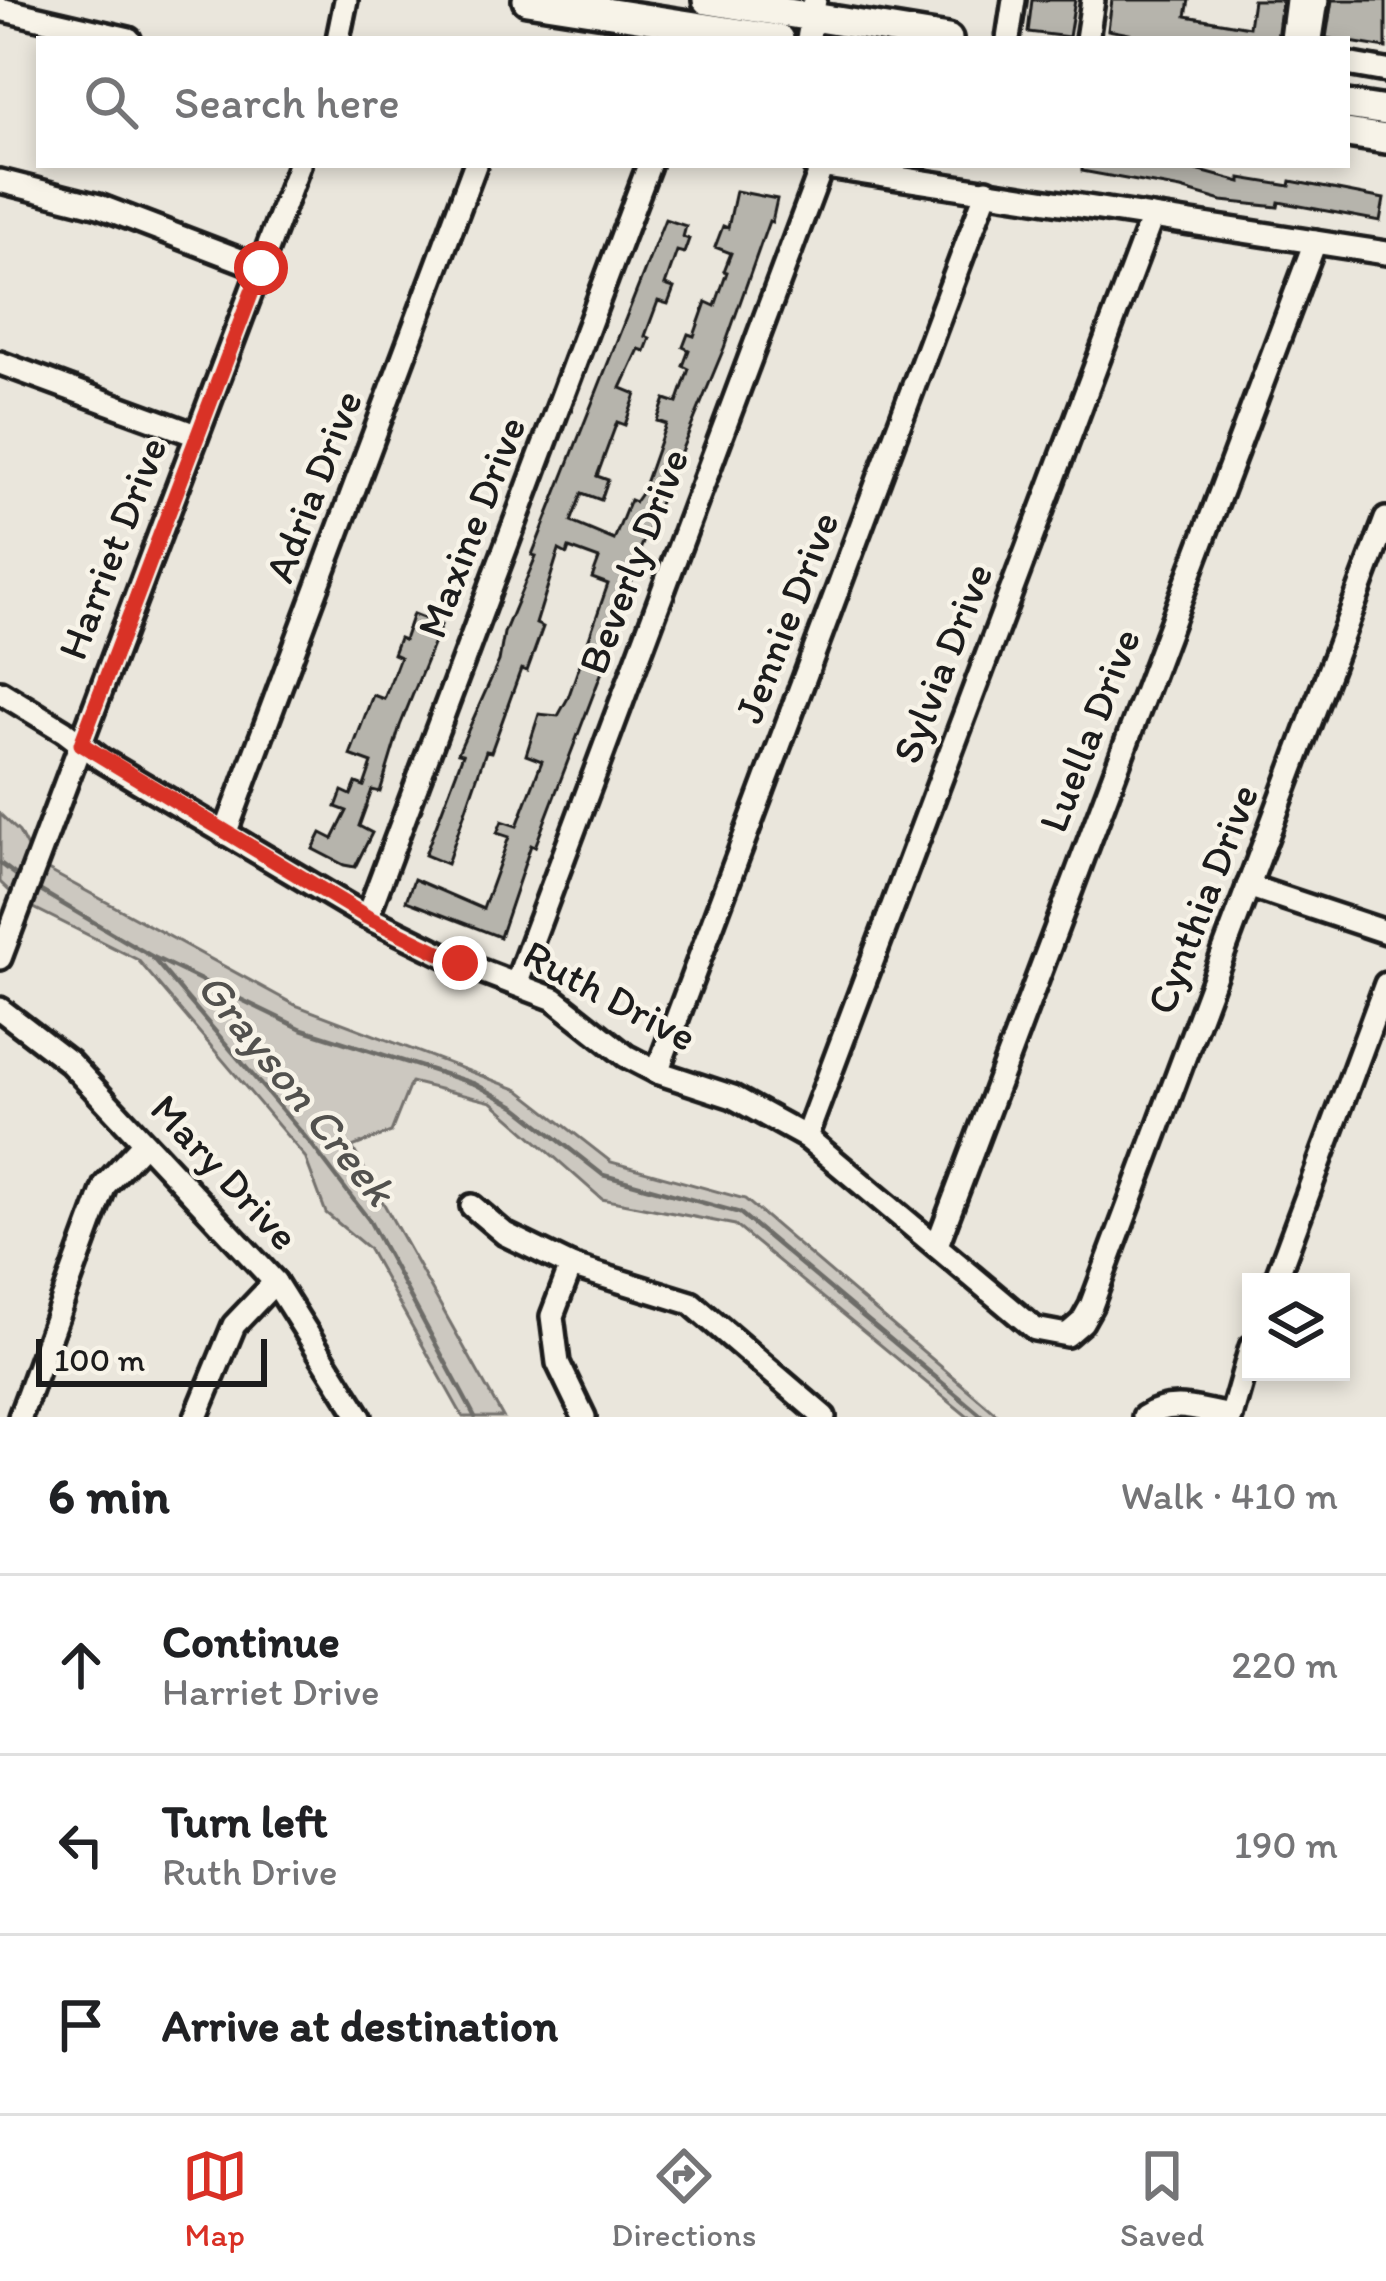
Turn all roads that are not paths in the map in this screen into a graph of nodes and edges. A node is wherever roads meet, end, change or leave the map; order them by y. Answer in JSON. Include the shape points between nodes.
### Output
{"nodes":[{"id":1,"x":346,"y":0,"type":"edge"},
{"id":2,"x":527,"y":0,"type":"edge"},
{"id":3,"x":706,"y":0,"type":"edge"},
{"id":4,"x":1014,"y":0,"type":"edge"},
{"id":5,"x":1093,"y":0,"type":"edge"},
{"id":6,"x":1297,"y":0,"type":"edge"},
{"id":7,"x":1317,"y":0,"type":"edge"},
{"id":8,"x":0,"y":10,"type":"edge"},
{"id":9,"x":796,"y":20,"type":"edge"},
{"id":10,"x":116,"y":36,"type":"edge"},
{"id":11,"x":339,"y":36,"type":"edge"},
{"id":12,"x":924,"y":36,"type":"edge"},
{"id":13,"x":1008,"y":36,"type":"edge"},
{"id":14,"x":1088,"y":36,"type":"edge"},
{"id":15,"x":1292,"y":36,"type":"edge"},
{"id":16,"x":1311,"y":36,"type":"edge"},
{"id":17,"x":1350,"y":65,"type":"edge"},
{"id":18,"x":1386,"y":71,"type":"edge"},
{"id":19,"x":1350,"y":105,"type":"edge"},
{"id":20,"x":1386,"y":111,"type":"edge"},
{"id":21,"x":1350,"y":133,"type":"edge"},
{"id":22,"x":1386,"y":139,"type":"edge"},
{"id":23,"x":297,"y":168,"type":"edge"},
{"id":24,"x":474,"y":168,"type":"edge"},
{"id":25,"x":648,"y":168,"type":"edge"},
{"id":26,"x":817,"y":168,"type":"edge"},
{"id":27,"x":832,"y":168,"type":"edge"},
{"id":28,"x":0,"y":181,"type":"edge"},
{"id":29,"x":988,"y":190,"type":"junction"},
{"id":30,"x":1152,"y":217,"type":"junction"},
{"id":31,"x":1315,"y":242,"type":"junction"},
{"id":32,"x":1386,"y":254,"type":"edge"},
{"id":33,"x":261,"y":268,"type":"junction"},
{"id":34,"x":0,"y":363,"type":"edge"},
{"id":35,"x":196,"y":435,"type":"junction"},
{"id":36,"x":1386,"y":519,"type":"edge"},
{"id":37,"x":0,"y":692,"type":"edge"},
{"id":38,"x":81,"y":744,"type":"junction"},
{"id":39,"x":225,"y":834,"type":"junction"},
{"id":40,"x":1249,"y":886,"type":"junction"},
{"id":41,"x":367,"y":917,"type":"junction"},
{"id":42,"x":1386,"y":932,"type":"edge"},
{"id":43,"x":0,"y":958,"type":"edge"},
{"id":44,"x":1386,"y":983,"type":"edge"},
{"id":45,"x":516,"y":984,"type":"junction"},
{"id":46,"x":0,"y":1009,"type":"edge"},
{"id":47,"x":657,"y":1072,"type":"junction"},
{"id":48,"x":806,"y":1137,"type":"junction"},
{"id":49,"x":144,"y":1143,"type":"junction"},
{"id":50,"x":472,"y":1206,"type":"dead end"},
{"id":51,"x":937,"y":1245,"type":"junction"},
{"id":52,"x":571,"y":1266,"type":"junction"},
{"id":53,"x":1278,"y":1273,"type":"edge"},
{"id":54,"x":275,"y":1282,"type":"junction"},
{"id":55,"x":1090,"y":1306,"type":"joint"},
{"id":56,"x":1242,"y":1378,"type":"edge"},
{"id":57,"x":1231,"y":1416,"type":"edge"},
{"id":58,"x":20,"y":1417,"type":"edge"},
{"id":59,"x":196,"y":1417,"type":"edge"},
{"id":60,"x":360,"y":1417,"type":"edge"},
{"id":61,"x":584,"y":1417,"type":"edge"},
{"id":62,"x":824,"y":1417,"type":"edge"},
{"id":63,"x":1144,"y":1417,"type":"edge"}],
"edges":[{"from":1,"to":11,"type":"street"},
{"from":2,"to":9,"type":"main road"},
{"from":3,"to":9,"type":"main road"},
{"from":4,"to":13,"type":"street"},
{"from":5,"to":14,"type":"street"},
{"from":6,"to":15,"type":"street"},
{"from":7,"to":16,"type":"street"},
{"from":8,"to":10,"type":"street"},
{"from":9,"to":12,"type":"main road"},
{"from":17,"to":18,"type":"street"},
{"from":19,"to":20,"type":"main road"},
{"from":21,"to":22,"type":"main road"},
{"from":23,"to":33,"type":"street","name":"Harriet Drive"},
{"from":24,"to":39,"type":"street","name":"Adria Drive"},
{"from":25,"to":41,"type":"street","name":"Maxine Drive"},
{"from":26,"to":45,"type":"street","name":"Beverly Drive"},
{"from":27,"to":29,"type":"street"},
{"from":28,"to":33,"type":"street","via":[[99,206]]},
{"from":29,"to":30,"type":"street"},
{"from":29,"to":47,"type":"street","name":"Jennie Drive"},
{"from":30,"to":31,"type":"street"},
{"from":30,"to":48,"type":"street","name":"Sylvia Drive"},
{"from":31,"to":32,"type":"street"},
{"from":31,"to":51,"type":"street","name":"Luella Drive"},
{"from":33,"to":35,"type":"street","name":"Harriet Drive"},
{"from":34,"to":35,"type":"street"},
{"from":35,"to":38,"type":"street","name":"Harriet Drive"},
{"from":36,"to":40,"type":"street","name":"Cynthia Drive"},
{"from":37,"to":38,"type":"street","name":"Ruth Drive"},
{"from":38,"to":39,"type":"street","name":"Ruth Drive"},
{"from":38,"to":43,"type":"street","name":"Harriet Drive"},
{"from":39,"to":41,"type":"street","name":"Ruth Drive"},
{"from":40,"to":42,"type":"street"},
{"from":40,"to":55,"type":"street","name":"Cynthia Drive"},
{"from":41,"to":45,"type":"street","name":"Ruth Drive"},
{"from":44,"to":53,"type":"street"},
{"from":45,"to":47,"type":"street","name":"Ruth Drive","via":[[554,999]]},
{"from":46,"to":49,"type":"street","name":"Mary Drive","via":[[69,1062]]},
{"from":47,"to":48,"type":"street","name":"Ruth Drive","via":[[733,1097]]},
{"from":48,"to":51,"type":"street","name":"Ruth Drive"},
{"from":49,"to":54,"type":"street","name":"Mary Drive"},
{"from":49,"to":58,"type":"street","via":[[105,1185]]},
{"from":50,"to":52,"type":"street","via":[[505,1234]]},
{"from":51,"to":55,"type":"street","name":"Ruth Drive","via":[[1034,1329],[1067,1335]]},
{"from":52,"to":61,"type":"street","via":[[552,1316],[558,1363]]},
{"from":52,"to":62,"type":"street","via":[[691,1303]]},
{"from":54,"to":59,"type":"street","via":[[234,1325]]},
{"from":54,"to":60,"type":"street","name":"Mary Drive"},
{"from":56,"to":57,"type":"street"},
{"from":57,"to":63,"type":"street","via":[[1178,1406]]}]}
